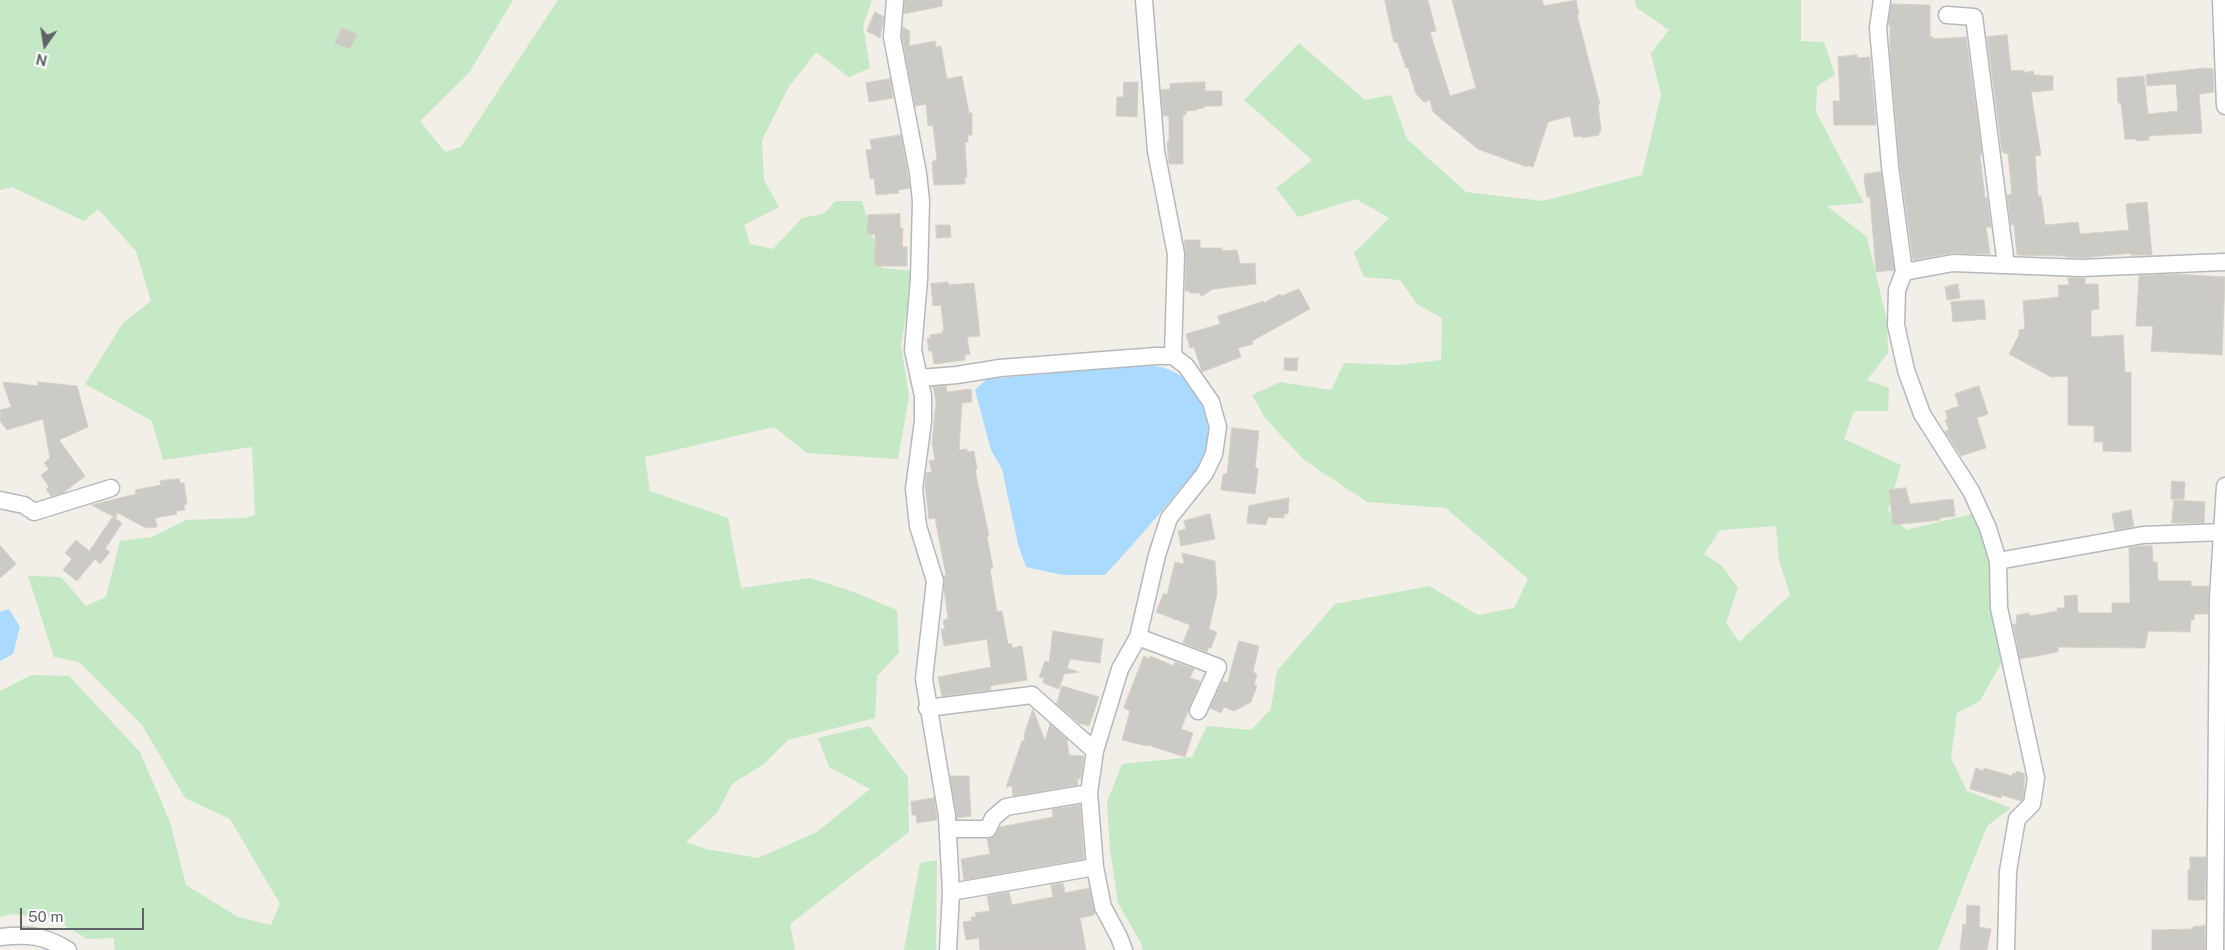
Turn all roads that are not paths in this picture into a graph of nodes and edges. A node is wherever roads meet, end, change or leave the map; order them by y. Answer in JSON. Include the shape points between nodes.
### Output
{"nodes":[{"id":1,"x":895,"y":0,"type":"edge"},
{"id":2,"x":1144,"y":0,"type":"edge"},
{"id":3,"x":1882,"y":0,"type":"edge"},
{"id":4,"x":2221,"y":0,"type":"edge"},
{"id":5,"x":1947,"y":16,"type":"dead end"},
{"id":6,"x":2225,"y":106,"type":"edge"},
{"id":7,"x":2225,"y":262,"type":"edge"},
{"id":8,"x":2006,"y":265,"type":"junction"},
{"id":9,"x":1904,"y":272,"type":"junction"},
{"id":10,"x":1173,"y":356,"type":"junction"},
{"id":11,"x":920,"y":378,"type":"junction"},
{"id":12,"x":2225,"y":486,"type":"edge"},
{"id":13,"x":111,"y":488,"type":"dead end"},
{"id":14,"x":0,"y":500,"type":"edge"},
{"id":15,"x":2224,"y":532,"type":"edge"},
{"id":16,"x":1998,"y":561,"type":"junction"},
{"id":17,"x":1138,"y":637,"type":"junction"},
{"id":18,"x":927,"y":708,"type":"junction"},
{"id":19,"x":1198,"y":711,"type":"dead end"},
{"id":20,"x":1095,"y":751,"type":"junction"},
{"id":21,"x":1089,"y":794,"type":"junction"},
{"id":22,"x":948,"y":829,"type":"junction"},
{"id":23,"x":1095,"y":867,"type":"junction"},
{"id":24,"x":951,"y":892,"type":"junction"},
{"id":25,"x":0,"y":937,"type":"edge"},
{"id":26,"x":68,"y":950,"type":"edge"},
{"id":27,"x":948,"y":950,"type":"edge"},
{"id":28,"x":1124,"y":950,"type":"edge"},
{"id":29,"x":2006,"y":950,"type":"edge"},
{"id":30,"x":2215,"y":950,"type":"edge"}],
"edges":[{"from":1,"to":11,"type":"street","via":[[892,37],[921,201],[920,279],[913,350]]},
{"from":2,"to":10,"type":"street","via":[[1156,151],[1176,254]]},
{"from":3,"to":9,"type":"street","via":[[1878,28],[1890,166]]},
{"from":4,"to":6,"type":"street"},
{"from":5,"to":8,"type":"street","via":[[1974,18]]},
{"from":7,"to":8,"type":"street","via":[[2082,268]]},
{"from":8,"to":9,"type":"street","via":[[1952,263]]},
{"from":9,"to":16,"type":"street","via":[[1897,290],[1896,325],[1906,370],[1922,414],[1971,491],[1988,528]]},
{"from":10,"to":11,"type":"street","via":[[1000,368]]},
{"from":10,"to":17,"type":"street","via":[[1186,366],[1211,402],[1218,427],[1214,454],[1205,473],[1169,518]]},
{"from":11,"to":18,"type":"street","via":[[923,421],[914,489],[918,526],[935,581],[924,680]]},
{"from":12,"to":15,"type":"street"},
{"from":13,"to":14,"type":"street","via":[[34,512],[24,505]]},
{"from":15,"to":16,"type":"street","via":[[2143,535]]},
{"from":15,"to":30,"type":"street","via":[[2218,598]]},
{"from":16,"to":29,"type":"street","via":[[1999,608],[2036,778],[2032,804],[2016,819],[2008,871]]},
{"from":17,"to":19,"type":"street","via":[[1218,667]]},
{"from":17,"to":20,"type":"street","via":[[1120,670]]},
{"from":18,"to":20,"type":"street","via":[[1032,695]]},
{"from":18,"to":22,"type":"street"},
{"from":20,"to":21,"type":"street"},
{"from":21,"to":22,"type":"street","via":[[1006,808],[992,818],[988,829]]},
{"from":21,"to":23,"type":"street"},
{"from":22,"to":24,"type":"street"},
{"from":23,"to":24,"type":"street"},
{"from":23,"to":28,"type":"street","via":[[1103,907]]},
{"from":24,"to":27,"type":"street"},
{"from":25,"to":26,"type":"street","via":[[48,938]]}]}
